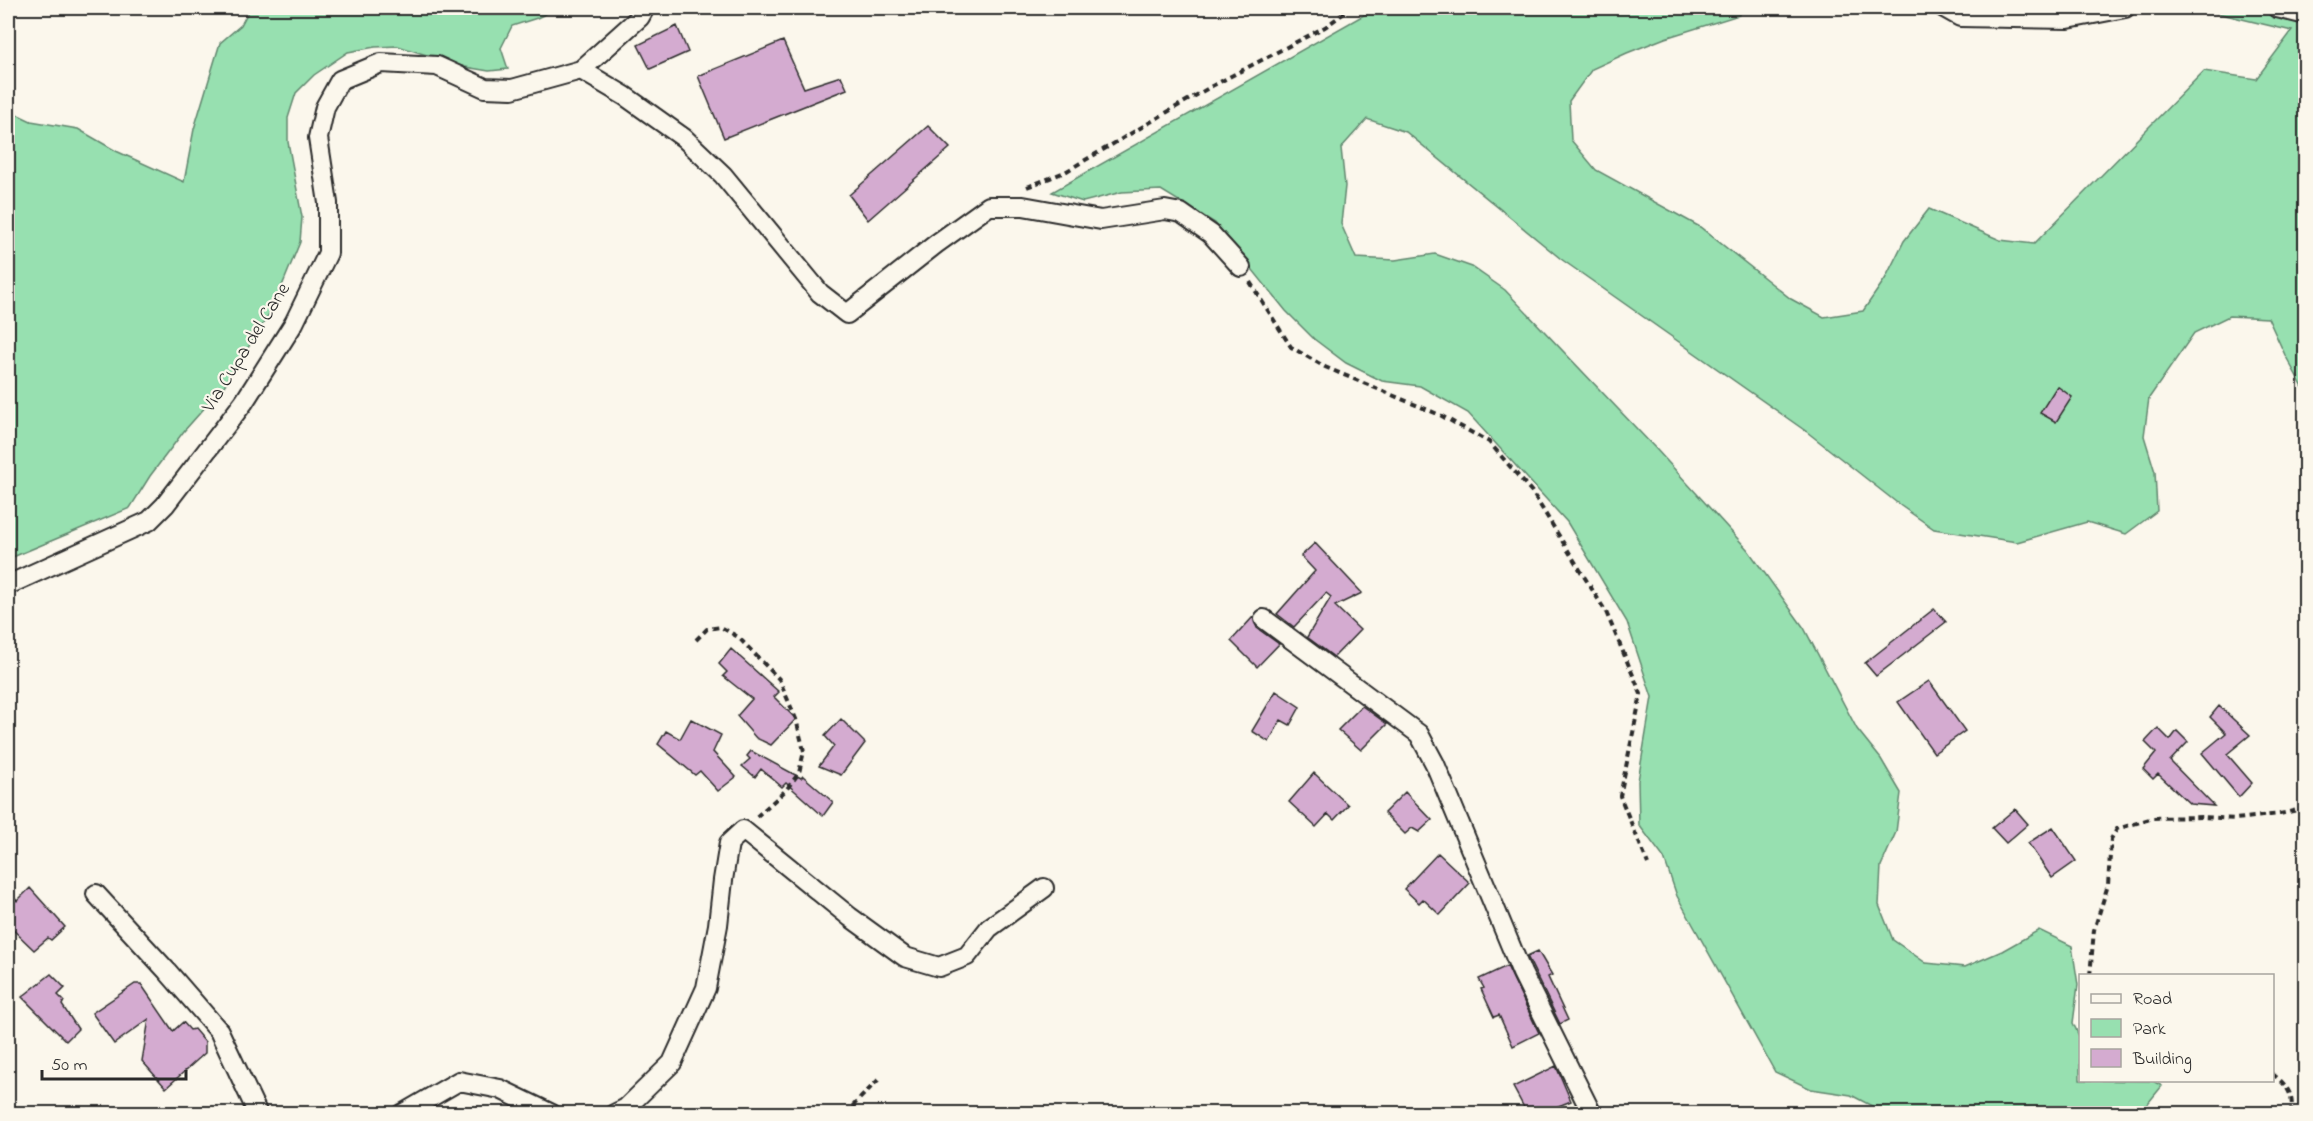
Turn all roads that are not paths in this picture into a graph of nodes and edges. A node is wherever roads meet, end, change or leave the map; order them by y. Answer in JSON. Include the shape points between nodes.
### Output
{"nodes":[{"id":1,"x":645,"y":8,"type":"edge"},
{"id":2,"x":1944,"y":8,"type":"edge"},
{"id":3,"x":2126,"y":8,"type":"edge"},
{"id":4,"x":2277,"y":8,"type":"edge"},
{"id":5,"x":2306,"y":15,"type":"edge"},
{"id":6,"x":581,"y":70,"type":"junction"},
{"id":7,"x":1241,"y":267,"type":"road end"},
{"id":8,"x":8,"y":585,"type":"edge"},
{"id":9,"x":1264,"y":619,"type":"dead end"},
{"id":10,"x":1044,"y":888,"type":"dead end"},
{"id":11,"x":96,"y":894,"type":"dead end"},
{"id":12,"x":258,"y":1113,"type":"edge"},
{"id":13,"x":402,"y":1113,"type":"edge"},
{"id":14,"x":552,"y":1113,"type":"edge"},
{"id":15,"x":614,"y":1113,"type":"edge"},
{"id":16,"x":1592,"y":1113,"type":"edge"}],
"edges":[{"from":1,"to":6,"type":"street","name":"Via Cupa del Cane"},
{"from":2,"to":3,"type":"street","via":[[1960,17],[2068,19]]},
{"from":4,"to":5,"type":"street"},
{"from":6,"to":7,"type":"street","via":[[684,138],[708,160],[820,293],[847,314],[988,206],[1023,206],[1101,220],[1165,210],[1181,213],[1211,234]]},
{"from":6,"to":8,"type":"street","name":"Via Cupa del Cane","via":[[512,89],[485,88],[437,66],[403,64],[381,63],[340,80],[325,107],[318,138],[328,203],[328,253],[294,324],[244,402],[149,521]]},
{"from":9,"to":16,"type":"street","via":[[1419,734],[1522,973]]},
{"from":10,"to":15,"type":"street","via":[[989,928],[967,956],[939,967],[905,957],[743,830],[729,843],[706,988],[672,1063],[626,1108]]},
{"from":11,"to":12,"type":"street","via":[[219,1031]]},
{"from":13,"to":14,"type":"street","via":[[459,1081],[500,1089]]}]}
